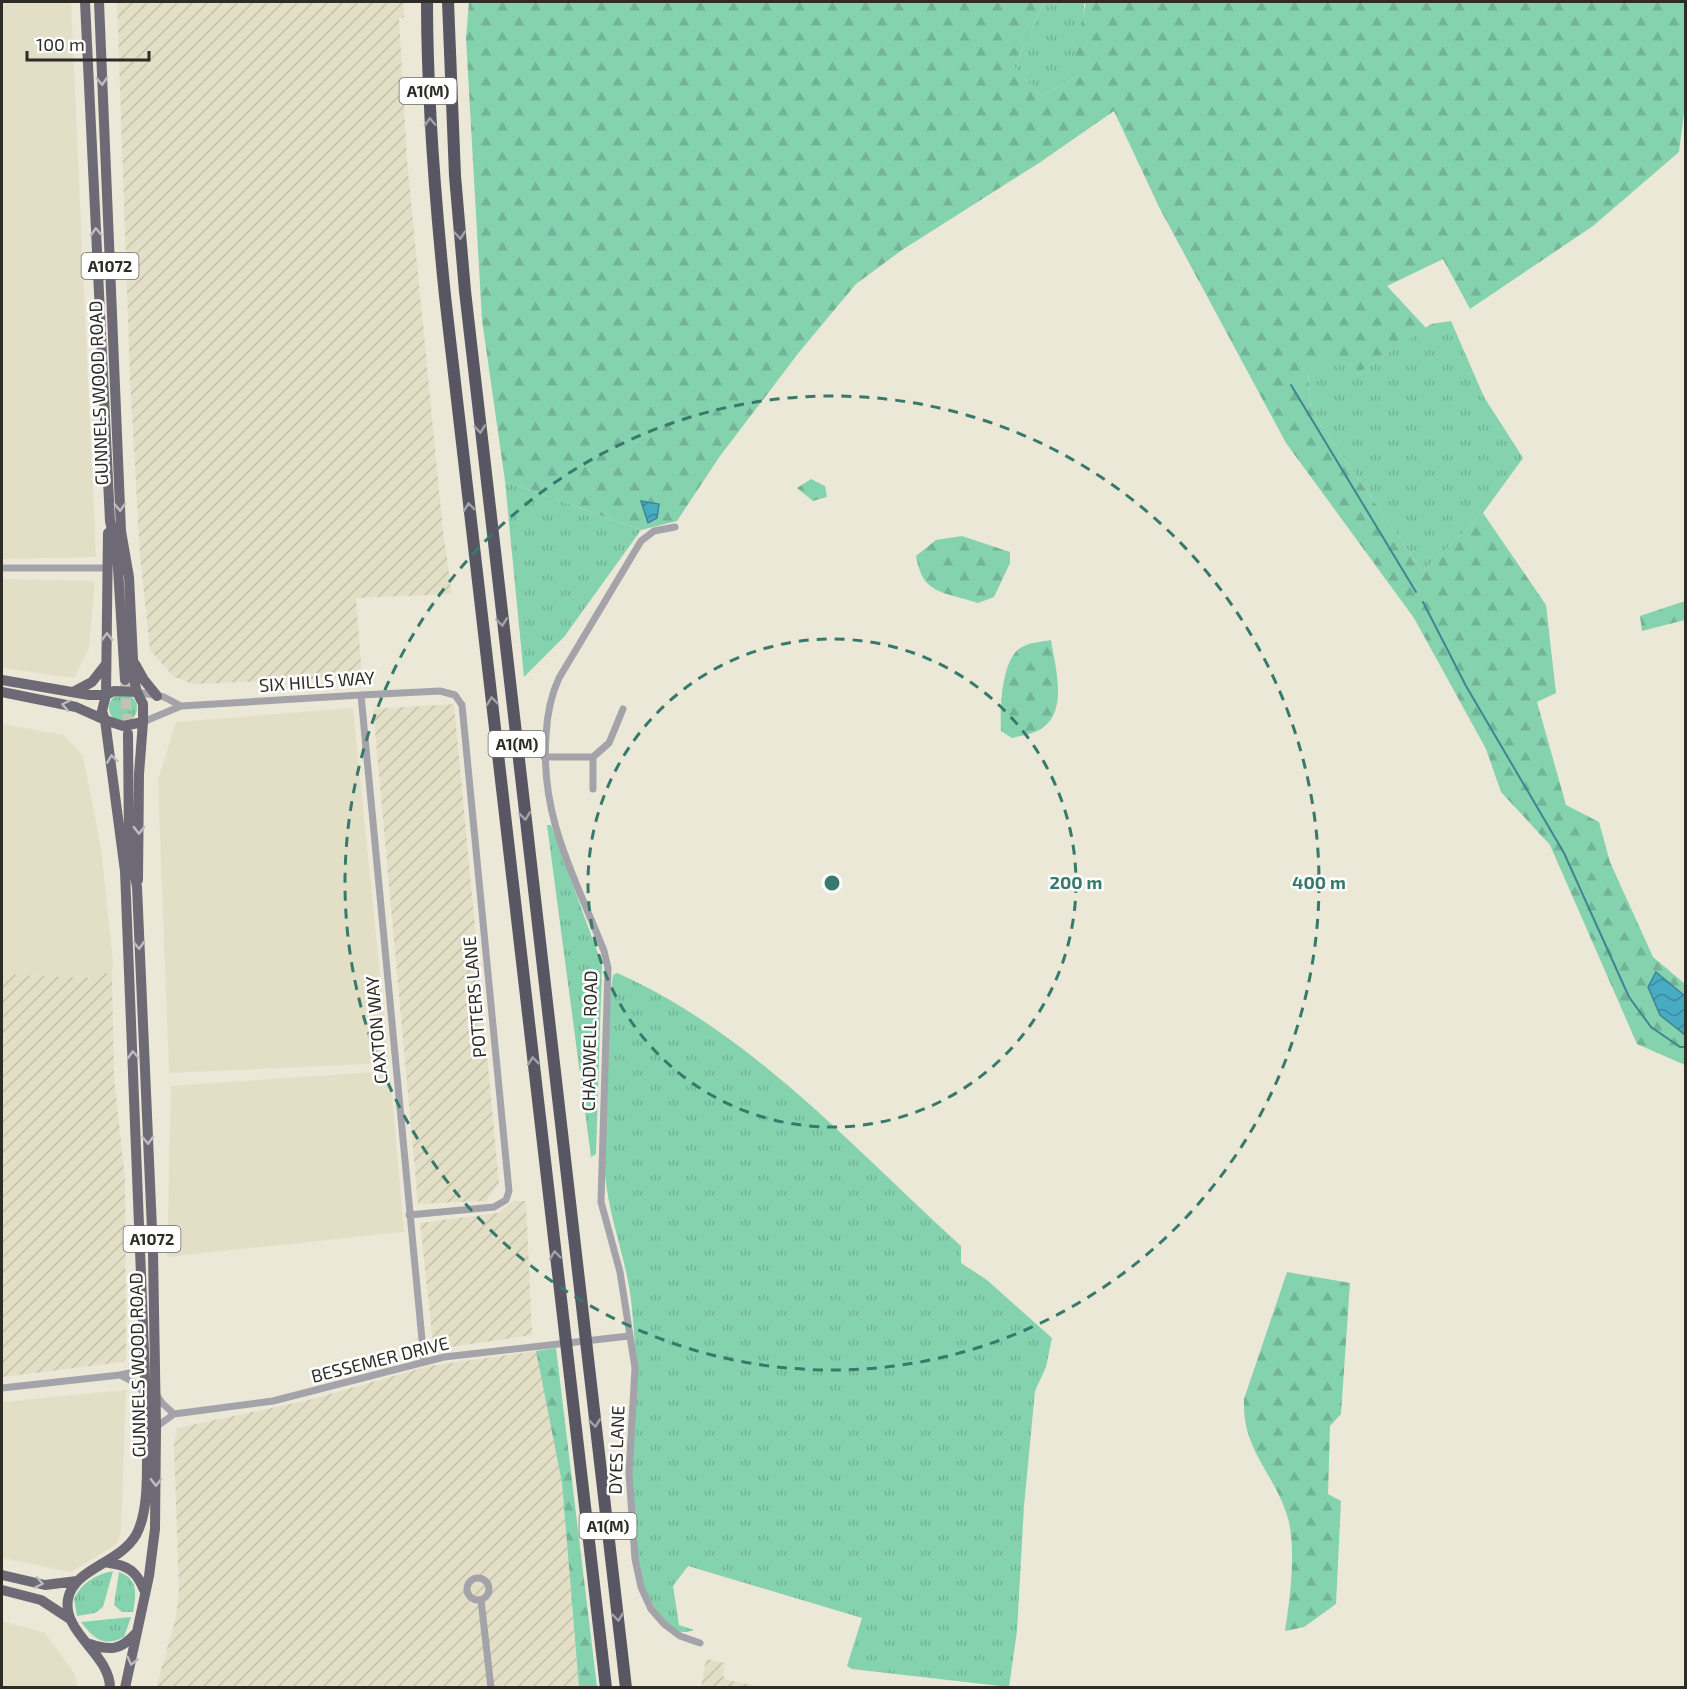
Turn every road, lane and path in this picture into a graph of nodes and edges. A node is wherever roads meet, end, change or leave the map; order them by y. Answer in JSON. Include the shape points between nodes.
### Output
{"nodes":[{"id":1,"x":85,"y":2,"type":"edge"},
{"id":2,"x":99,"y":2,"type":"edge"},
{"id":3,"x":427,"y":2,"type":"edge"},
{"id":4,"x":448,"y":2,"type":"edge"},
{"id":5,"x":110,"y":521,"type":"junction"},
{"id":6,"x":675,"y":527,"type":"dead end"},
{"id":7,"x":121,"y":531,"type":"junction"},
{"id":8,"x":117,"y":553,"type":"junction"},
{"id":9,"x":2,"y":568,"type":"edge"},
{"id":10,"x":107,"y":568,"type":"junction"},
{"id":11,"x":107,"y":663,"type":"junction"},
{"id":12,"x":135,"y":664,"type":"junction"},
{"id":13,"x":2,"y":680,"type":"edge"},
{"id":14,"x":125,"y":680,"type":"tunnel mouth"},
{"id":15,"x":75,"y":691,"type":"junction"},
{"id":16,"x":2,"y":692,"type":"edge"},
{"id":17,"x":136,"y":692,"type":"junction"},
{"id":18,"x":106,"y":695,"type":"junction"},
{"id":19,"x":361,"y":695,"type":"junction"},
{"id":20,"x":455,"y":695,"type":"joint"},
{"id":21,"x":157,"y":696,"type":"junction"},
{"id":22,"x":181,"y":706,"type":"junction"},
{"id":23,"x":623,"y":709,"type":"dead end"},
{"id":24,"x":105,"y":720,"type":"junction"},
{"id":25,"x":143,"y":722,"type":"junction"},
{"id":26,"x":128,"y":734,"type":"tunnel mouth"},
{"id":27,"x":544,"y":757,"type":"junction"},
{"id":28,"x":593,"y":758,"type":"junction"},
{"id":29,"x":593,"y":789,"type":"dead end"},
{"id":30,"x":129,"y":845,"type":"junction"},
{"id":31,"x":124,"y":871,"type":"junction"},
{"id":32,"x":137,"y":886,"type":"junction"},
{"id":33,"x":410,"y":1215,"type":"junction"},
{"id":34,"x":629,"y":1336,"type":"junction"},
{"id":35,"x":143,"y":1359,"type":"junction"},
{"id":36,"x":424,"y":1361,"type":"junction"},
{"id":37,"x":120,"y":1375,"type":"junction"},
{"id":38,"x":2,"y":1388,"type":"edge"},
{"id":39,"x":144,"y":1393,"type":"junction"},
{"id":40,"x":156,"y":1394,"type":"junction"},
{"id":41,"x":174,"y":1414,"type":"junction"},
{"id":42,"x":156,"y":1426,"type":"junction"},
{"id":43,"x":109,"y":1563,"type":"junction"},
{"id":44,"x":2,"y":1575,"type":"edge"},
{"id":45,"x":77,"y":1581,"type":"junction"},
{"id":46,"x":2,"y":1590,"type":"edge"},
{"id":47,"x":144,"y":1590,"type":"junction"},
{"id":48,"x":481,"y":1600,"type":"dead end"},
{"id":49,"x":70,"y":1619,"type":"junction"},
{"id":50,"x":135,"y":1634,"type":"junction"},
{"id":51,"x":700,"y":1643,"type":"dead end"},
{"id":52,"x":90,"y":1644,"type":"junction"},
{"id":53,"x":110,"y":1688,"type":"edge"},
{"id":54,"x":124,"y":1688,"type":"edge"},
{"id":55,"x":491,"y":1688,"type":"edge"},
{"id":56,"x":606,"y":1688,"type":"edge"},
{"id":57,"x":626,"y":1688,"type":"edge"}],
"edges":[{"from":5,"to":1,"type":"main road","name":"GUNNELS WOOD ROAD","number":"A1072","one_way":true},
{"from":2,"to":7,"type":"main road","name":"GUNNELS WOOD ROAD","number":"A1072","one_way":true},
{"from":56,"to":3,"type":"highway","number":"A1(M)","one_way":true,"via":[[441,262],[433,181]]},
{"from":4,"to":57,"type":"highway","number":"A1(M)","one_way":true,"via":[[455,176],[465,291]]},
{"from":5,"to":8,"type":"main road","name":"GUNNELS WOOD ROAD","number":"A1072"},
{"from":5,"to":10,"type":"main road","name":"GUNNELS WOOD ROAD","number":"A1072"},
{"from":6,"to":27,"type":"street","name":"CHADWELL ROAD","via":[[654,531],[635,550],[551,694]]},
{"from":7,"to":8,"type":"main road","name":"GUNNELS WOOD ROAD","number":"A1072"},
{"from":7,"to":12,"type":"main road","name":"GUNNELS WOOD ROAD","number":"A1072","via":[[129,577]]},
{"from":8,"to":14,"type":"main road","name":"GUNNELS WOOD ROAD","number":"A1072"},
{"from":9,"to":10,"type":"street"},
{"from":11,"to":10,"type":"main road","name":"GUNNELS WOOD ROAD","number":"A1072","one_way":true},
{"from":11,"to":15,"type":"main road","via":[[92,682]]},
{"from":11,"to":18,"type":"main road","name":"GUNNELS WOOD ROAD","number":"A1072"},
{"from":12,"to":17,"type":"main road","name":"GUNNELS WOOD ROAD","number":"A1072"},
{"from":12,"to":21,"type":"main road"},
{"from":13,"to":15,"type":"main road"},
{"from":15,"to":18,"type":"main road"},
{"from":24,"to":16,"type":"main road","one_way":true,"via":[[76,707]]},
{"from":17,"to":18,"type":"main road","via":[[114,691]]},
{"from":17,"to":21,"type":"street","name":"SIX HILLS WAY"},
{"from":17,"to":25,"type":"main road","name":"GUNNELS WOOD ROAD","number":"A1072","via":[[143,704]]},
{"from":18,"to":24,"type":"main road","name":"GUNNELS WOOD ROAD","number":"A1072","via":[[102,711]]},
{"from":19,"to":20,"type":"street","name":"SIX HILLS WAY","via":[[440,691]]},
{"from":19,"to":22,"type":"street","name":"SIX HILLS WAY"},
{"from":19,"to":33,"type":"street","name":"CAXTON WAY"},
{"from":20,"to":33,"type":"street","name":"POTTERS LANE","via":[[464,711],[509,1191],[506,1200],[494,1207]]},
{"from":21,"to":22,"type":"street","name":"SIX HILLS WAY"},
{"from":22,"to":25,"type":"street","name":"SIX HILLS WAY"},
{"from":23,"to":28,"type":"street","via":[[609,744]]},
{"from":24,"to":25,"type":"main road","via":[[123,726]]},
{"from":31,"to":24,"type":"main road","name":"GUNNELS WOOD ROAD","number":"A1072","one_way":true},
{"from":25,"to":32,"type":"main road","name":"GUNNELS WOOD ROAD","number":"A1072","one_way":true},
{"from":26,"to":30,"type":"main road","name":"GUNNELS WOOD ROAD","number":"A1072"},
{"from":27,"to":28,"type":"street"},
{"from":27,"to":34,"type":"street","name":"CHADWELL ROAD","via":[[547,797],[556,835],[608,968],[601,1202],[620,1272]]},
{"from":28,"to":29,"type":"street"},
{"from":30,"to":31,"type":"main road","name":"GUNNELS WOOD ROAD","number":"A1072"},
{"from":30,"to":32,"type":"main road","name":"GUNNELS WOOD ROAD","number":"A1072"},
{"from":35,"to":31,"type":"main road","name":"GUNNELS WOOD ROAD","number":"A1072","one_way":true},
{"from":32,"to":40,"type":"main road","name":"GUNNELS WOOD ROAD","number":"A1072","one_way":true},
{"from":33,"to":36,"type":"street","name":"CAXTON WAY"},
{"from":34,"to":36,"type":"street","name":"BESSEMER DRIVE"},
{"from":34,"to":51,"type":"street","name":"DYES LANE","via":[[635,1368],[630,1496],[641,1587],[664,1624],[680,1636]]},
{"from":35,"to":37,"type":"street","via":[[137,1369]]},
{"from":35,"to":39,"type":"main road","name":"GUNNELS WOOD ROAD","number":"A1072"},
{"from":36,"to":41,"type":"street","name":"BESSEMER DRIVE","via":[[273,1401]]},
{"from":37,"to":38,"type":"street"},
{"from":37,"to":39,"type":"street"},
{"from":39,"to":43,"type":"main road","name":"GUNNELS WOOD ROAD","number":"A1072","via":[[144,1515],[135,1537]]},
{"from":40,"to":41,"type":"street"},
{"from":40,"to":42,"type":"main road","name":"GUNNELS WOOD ROAD","number":"A1072"},
{"from":41,"to":42,"type":"street","name":"BESSEMER DRIVE"},
{"from":42,"to":47,"type":"main road","name":"GUNNELS WOOD ROAD","number":"A1072","one_way":true,"via":[[155,1528]]},
{"from":43,"to":45,"type":"main road","name":"GUNNELS WOOD ROAD","number":"A1072"},
{"from":43,"to":47,"type":"main road","via":[[132,1570]]},
{"from":44,"to":45,"type":"main road","one_way":true,"via":[[45,1585]]},
{"from":45,"to":49,"type":"main road","via":[[68,1599]]},
{"from":46,"to":49,"type":"main road","via":[[41,1600]]},
{"from":47,"to":50,"type":"main road","name":"GUNNELS WOOD ROAD","number":"A1072"},
{"from":48,"to":55,"type":"street"},
{"from":49,"to":52,"type":"main road"},
{"from":50,"to":52,"type":"main road","via":[[114,1649]]},
{"from":50,"to":54,"type":"main road","name":"GUNNELS WOOD ROAD","number":"A1072","one_way":true},
{"from":52,"to":53,"type":"main road","via":[[105,1667]]}]}
